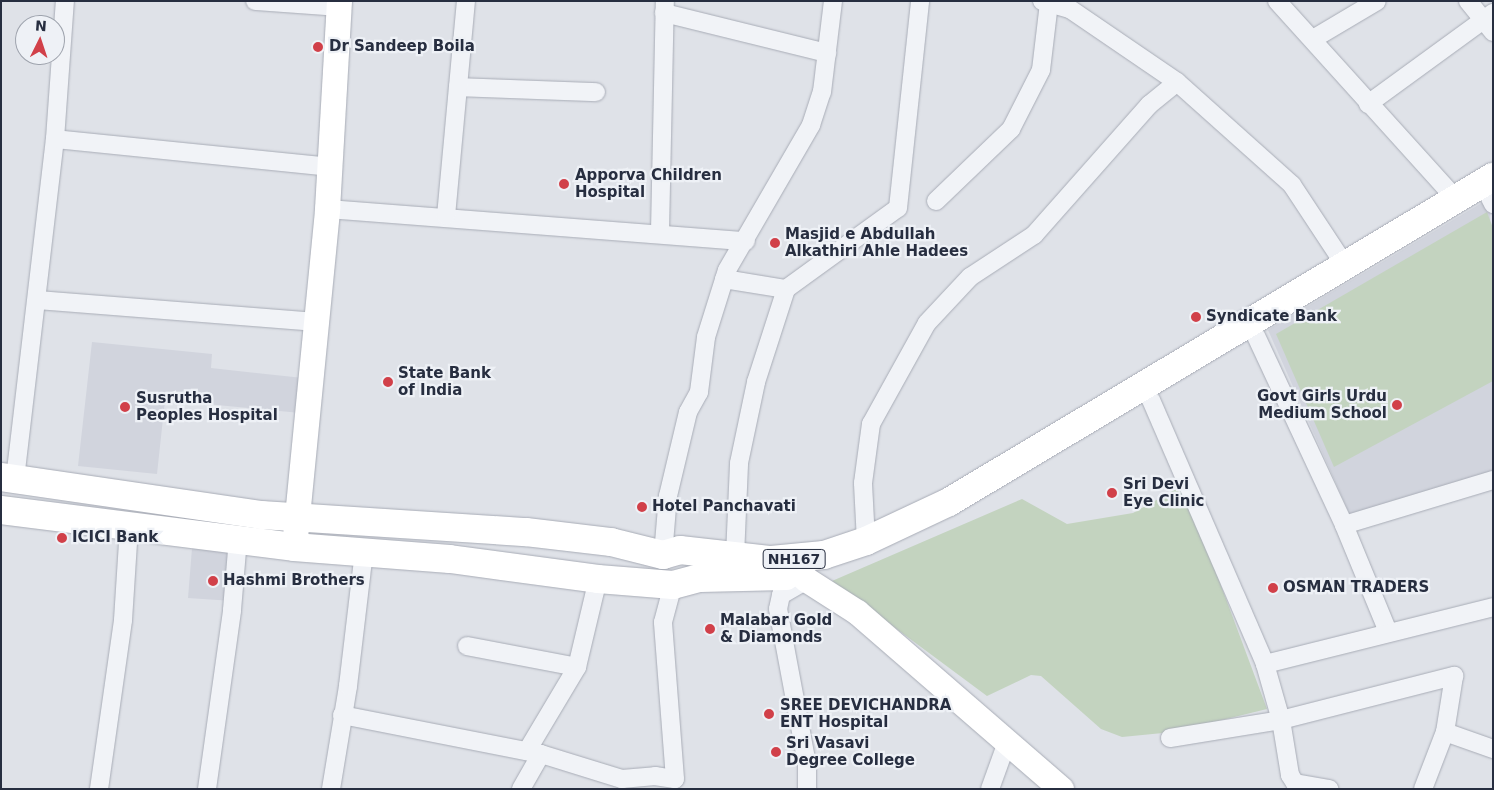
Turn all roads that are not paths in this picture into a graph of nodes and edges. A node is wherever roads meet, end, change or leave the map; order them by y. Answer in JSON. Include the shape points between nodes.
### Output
{"nodes":[{"id":1,"x":65,"y":1,"type":"edge"},
{"id":2,"x":254,"y":1,"type":"edge"},
{"id":3,"x":466,"y":1,"type":"edge"},
{"id":4,"x":833,"y":1,"type":"edge"},
{"id":5,"x":920,"y":1,"type":"edge"},
{"id":6,"x":1277,"y":1,"type":"edge"},
{"id":7,"x":1377,"y":1,"type":"edge"},
{"id":8,"x":1468,"y":1,"type":"edge"},
{"id":9,"x":1045,"y":2,"type":"edge"},
{"id":10,"x":339,"y":4,"type":"edge"},
{"id":11,"x":664,"y":7,"type":"edge"},
{"id":12,"x":1490,"y":22,"type":"edge"},
{"id":13,"x":1313,"y":39,"type":"junction"},
{"id":14,"x":827,"y":53,"type":"junction"},
{"id":15,"x":1177,"y":82,"type":"junction"},
{"id":16,"x":458,"y":86,"type":"junction"},
{"id":17,"x":596,"y":92,"type":"dead end"},
{"id":18,"x":1368,"y":104,"type":"junction"},
{"id":19,"x":55,"y":139,"type":"junction"},
{"id":20,"x":330,"y":167,"type":"junction"},
{"id":21,"x":1492,"y":194,"type":"edge"},
{"id":22,"x":1457,"y":200,"type":"junction"},
{"id":23,"x":936,"y":201,"type":"dead end"},
{"id":24,"x":327,"y":209,"type":"junction"},
{"id":25,"x":446,"y":216,"type":"junction"},
{"id":26,"x":660,"y":232,"type":"junction"},
{"id":27,"x":746,"y":241,"type":"junction"},
{"id":28,"x":1346,"y":267,"type":"junction"},
{"id":29,"x":724,"y":279,"type":"junction"},
{"id":30,"x":786,"y":289,"type":"junction"},
{"id":31,"x":37,"y":300,"type":"junction"},
{"id":32,"x":314,"y":322,"type":"junction"},
{"id":33,"x":1256,"y":336,"type":"junction"},
{"id":34,"x":1151,"y":400,"type":"junction"},
{"id":35,"x":8,"y":478,"type":"edge"},
{"id":36,"x":1493,"y":480,"type":"edge"},
{"id":37,"x":1,"y":510,"type":"edge"},
{"id":38,"x":297,"y":519,"type":"junction"},
{"id":39,"x":1344,"y":525,"type":"junction"},
{"id":40,"x":129,"y":526,"type":"junction"},
{"id":41,"x":238,"y":538,"type":"junction"},
{"id":42,"x":866,"y":541,"type":"junction"},
{"id":43,"x":294,"y":547,"type":"junction"},
{"id":44,"x":364,"y":551,"type":"junction"},
{"id":45,"x":663,"y":555,"type":"junction"},
{"id":46,"x":735,"y":556,"type":"junction"},
{"id":47,"x":796,"y":572,"type":"junction"},
{"id":48,"x":598,"y":579,"type":"junction"},
{"id":49,"x":672,"y":585,"type":"junction"},
{"id":50,"x":1493,"y":607,"type":"edge"},
{"id":51,"x":1388,"y":632,"type":"junction"},
{"id":52,"x":467,"y":646,"type":"dead end"},
{"id":53,"x":1265,"y":664,"type":"junction"},
{"id":54,"x":578,"y":667,"type":"junction"},
{"id":55,"x":342,"y":715,"type":"junction"},
{"id":56,"x":1281,"y":720,"type":"junction"},
{"id":57,"x":1445,"y":732,"type":"junction"},
{"id":58,"x":1170,"y":738,"type":"dead end"},
{"id":59,"x":1007,"y":742,"type":"junction"},
{"id":60,"x":1493,"y":749,"type":"edge"},
{"id":61,"x":534,"y":752,"type":"junction"},
{"id":62,"x":619,"y":784,"type":"edge"},
{"id":63,"x":675,"y":784,"type":"edge"},
{"id":64,"x":99,"y":789,"type":"edge"},
{"id":65,"x":207,"y":789,"type":"edge"},
{"id":66,"x":331,"y":789,"type":"edge"},
{"id":67,"x":522,"y":789,"type":"edge"},
{"id":68,"x":807,"y":789,"type":"edge"},
{"id":69,"x":990,"y":789,"type":"edge"},
{"id":70,"x":1061,"y":789,"type":"edge"},
{"id":71,"x":1329,"y":789,"type":"edge"},
{"id":72,"x":1423,"y":789,"type":"edge"}],
"edges":[{"from":1,"to":19,"type":"street"},
{"from":2,"to":10,"type":"street"},
{"from":3,"to":16,"type":"street"},
{"from":4,"to":14,"type":"street"},
{"from":5,"to":30,"type":"street","via":[[898,208]]},
{"from":6,"to":13,"type":"street"},
{"from":7,"to":13,"type":"street"},
{"from":8,"to":12,"type":"street"},
{"from":9,"to":15,"type":"street","via":[[1070,9]]},
{"from":9,"to":23,"type":"street","via":[[1041,70],[1011,130]]},
{"from":10,"to":20,"type":"street"},
{"from":11,"to":14,"type":"street"},
{"from":11,"to":26,"type":"street"},
{"from":12,"to":18,"type":"street"},
{"from":13,"to":18,"type":"street"},
{"from":14,"to":27,"type":"street","via":[[822,92],[811,125]]},
{"from":15,"to":28,"type":"street","via":[[1292,186]]},
{"from":15,"to":42,"type":"street","via":[[1149,105],[1034,235],[970,277],[927,323],[871,424],[863,483]]},
{"from":16,"to":17,"type":"street"},
{"from":16,"to":25,"type":"street"},
{"from":18,"to":22,"type":"street"},
{"from":19,"to":20,"type":"street"},
{"from":19,"to":31,"type":"street"},
{"from":20,"to":24,"type":"street"},
{"from":21,"to":22,"type":"highway","number":"NH167"},
{"from":21,"to":33,"type":"highway","number":"NH167"},
{"from":22,"to":28,"type":"highway","number":"NH167"},
{"from":24,"to":25,"type":"street"},
{"from":24,"to":32,"type":"street"},
{"from":25,"to":26,"type":"street"},
{"from":26,"to":27,"type":"street"},
{"from":27,"to":29,"type":"street"},
{"from":28,"to":42,"type":"highway","number":"NH167","via":[[1251,320],[949,502]]},
{"from":29,"to":30,"type":"street"},
{"from":29,"to":45,"type":"street","via":[[706,337],[699,392],[688,412],[668,496]]},
{"from":30,"to":46,"type":"street","via":[[756,382],[739,463]]},
{"from":31,"to":32,"type":"street"},
{"from":31,"to":35,"type":"street"},
{"from":32,"to":38,"type":"street"},
{"from":33,"to":34,"type":"highway","number":"NH167"},
{"from":33,"to":39,"type":"street"},
{"from":34,"to":47,"type":"highway","number":"NH167","via":[[987,501],[878,554],[824,572]]},
{"from":34,"to":53,"type":"street"},
{"from":35,"to":38,"type":"highway","number":"NH167"},
{"from":36,"to":39,"type":"street"},
{"from":37,"to":40,"type":"highway","number":"NH167"},
{"from":38,"to":43,"type":"street"},
{"from":38,"to":45,"type":"highway","number":"NH167","via":[[526,532],[611,542]]},
{"from":39,"to":51,"type":"street"},
{"from":40,"to":41,"type":"highway","number":"NH167"},
{"from":40,"to":64,"type":"street","via":[[123,620]]},
{"from":41,"to":43,"type":"highway","number":"NH167"},
{"from":41,"to":65,"type":"street","via":[[232,610]]},
{"from":42,"to":47,"type":"highway","number":"NH167","via":[[824,555]]},
{"from":43,"to":44,"type":"highway","number":"NH167"},
{"from":44,"to":48,"type":"highway","number":"NH167"},
{"from":44,"to":55,"type":"street"},
{"from":45,"to":46,"type":"highway","number":"NH167","via":[[680,550]]},
{"from":46,"to":47,"type":"highway","number":"NH167"},
{"from":47,"to":49,"type":"highway","number":"NH167","via":[[700,578]]},
{"from":47,"to":59,"type":"street","via":[[857,612]]},
{"from":47,"to":68,"type":"street","via":[[781,595],[778,609],[803,737]]},
{"from":48,"to":49,"type":"highway","number":"NH167"},
{"from":48,"to":54,"type":"street"},
{"from":49,"to":63,"type":"street","via":[[663,622]]},
{"from":50,"to":51,"type":"street"},
{"from":51,"to":53,"type":"street"},
{"from":52,"to":54,"type":"street"},
{"from":53,"to":56,"type":"street"},
{"from":54,"to":61,"type":"street"},
{"from":55,"to":61,"type":"street"},
{"from":55,"to":66,"type":"street"},
{"from":56,"to":57,"type":"street","via":[[1454,676]]},
{"from":56,"to":58,"type":"street"},
{"from":56,"to":71,"type":"street","via":[[1290,775],[1295,783]]},
{"from":57,"to":60,"type":"street"},
{"from":57,"to":72,"type":"street"},
{"from":59,"to":69,"type":"street"},
{"from":59,"to":70,"type":"street"},
{"from":61,"to":62,"type":"street"},
{"from":61,"to":67,"type":"street"},
{"from":62,"to":63,"type":"street","via":[[655,776]]}]}
